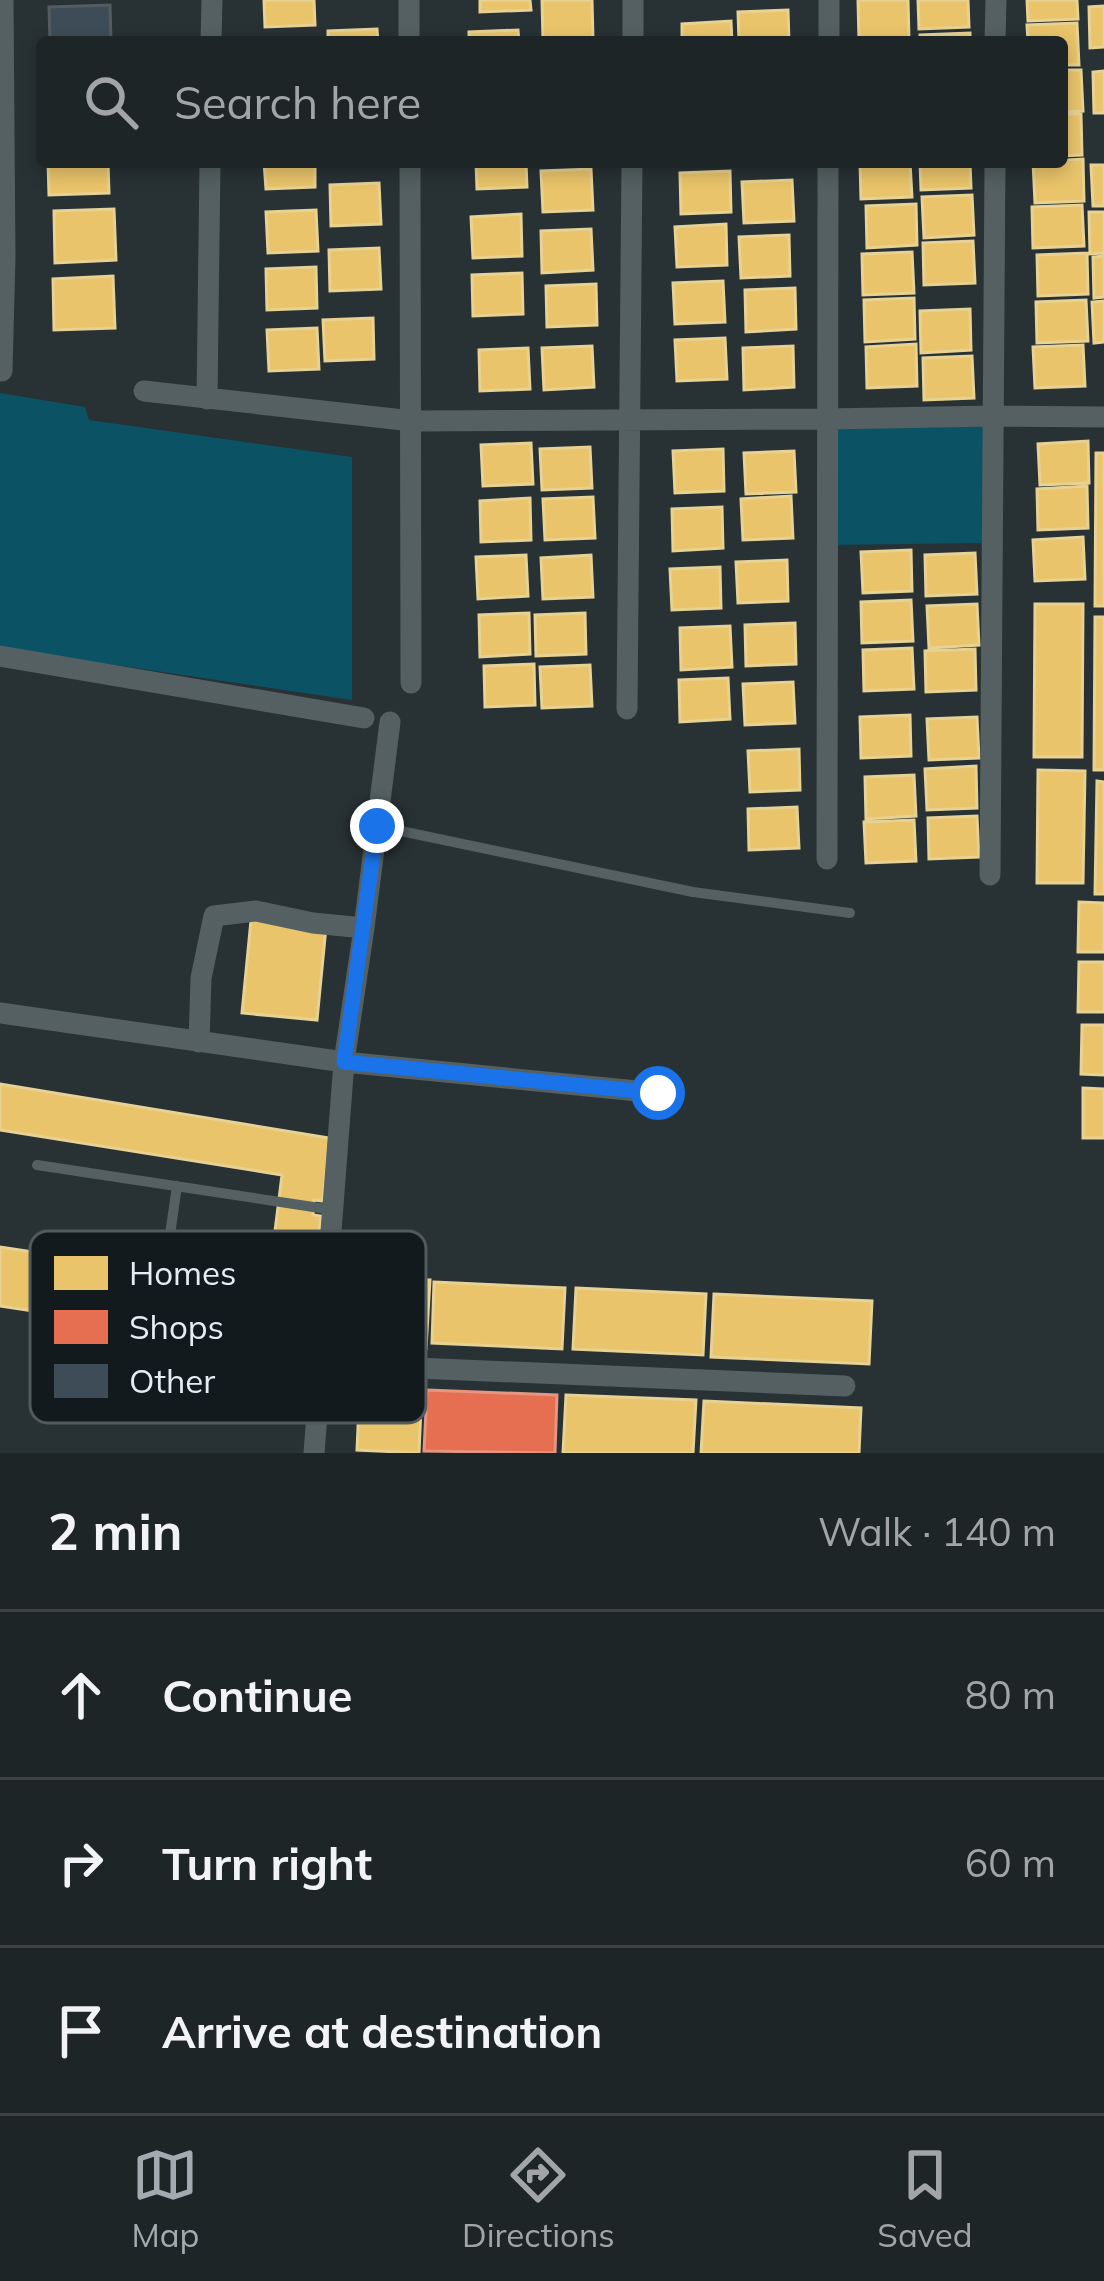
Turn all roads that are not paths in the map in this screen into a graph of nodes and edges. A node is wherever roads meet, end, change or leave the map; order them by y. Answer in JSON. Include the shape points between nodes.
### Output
{"nodes":[{"id":1,"x":3,"y":0,"type":"edge"},
{"id":2,"x":212,"y":0,"type":"edge"},
{"id":3,"x":409,"y":0,"type":"edge"},
{"id":4,"x":633,"y":0,"type":"edge"},
{"id":5,"x":829,"y":0,"type":"edge"},
{"id":6,"x":996,"y":0,"type":"edge"},
{"id":7,"x":211,"y":36,"type":"edge"},
{"id":8,"x":409,"y":36,"type":"edge"},
{"id":9,"x":632,"y":36,"type":"edge"},
{"id":10,"x":829,"y":36,"type":"edge"},
{"id":11,"x":995,"y":36,"type":"edge"},
{"id":12,"x":210,"y":168,"type":"edge"},
{"id":13,"x":410,"y":168,"type":"edge"},
{"id":14,"x":632,"y":168,"type":"edge"},
{"id":15,"x":828,"y":168,"type":"edge"},
{"id":16,"x":994,"y":168,"type":"edge"},
{"id":17,"x":2,"y":258,"type":"edge"},
{"id":18,"x":2,"y":370,"type":"edge"},
{"id":19,"x":144,"y":391,"type":"dead end"},
{"id":20,"x":207,"y":398,"type":"junction"},
{"id":21,"x":993,"y":416,"type":"junction"},
{"id":22,"x":1104,"y":417,"type":"edge"},
{"id":23,"x":828,"y":419,"type":"junction"},
{"id":24,"x":631,"y":420,"type":"junction"},
{"id":25,"x":412,"y":421,"type":"junction"},
{"id":26,"x":0,"y":656,"type":"edge"},
{"id":27,"x":411,"y":682,"type":"dead end"},
{"id":28,"x":627,"y":709,"type":"dead end"},
{"id":29,"x":364,"y":718,"type":"dead end"},
{"id":30,"x":390,"y":722,"type":"dead end"},
{"id":31,"x":377,"y":826,"type":"junction"},
{"id":32,"x":827,"y":859,"type":"dead end"},
{"id":33,"x":990,"y":875,"type":"dead end"},
{"id":34,"x":850,"y":913,"type":"dead end"},
{"id":35,"x":364,"y":928,"type":"junction"},
{"id":36,"x":0,"y":1013,"type":"edge"},
{"id":37,"x":199,"y":1042,"type":"junction"},
{"id":38,"x":344,"y":1062,"type":"junction"},
{"id":39,"x":658,"y":1093,"type":"dead end"},
{"id":40,"x":37,"y":1166,"type":"dead end"},
{"id":41,"x":177,"y":1186,"type":"junction"},
{"id":42,"x":333,"y":1210,"type":"junction"},
{"id":43,"x":170,"y":1231,"type":"edge"},
{"id":44,"x":332,"y":1231,"type":"edge"},
{"id":45,"x":426,"y":1368,"type":"edge"},
{"id":46,"x":845,"y":1386,"type":"dead end"},
{"id":47,"x":317,"y":1423,"type":"edge"},
{"id":48,"x":314,"y":1453,"type":"edge"}],
"edges":[{"from":1,"to":17,"type":"street"},
{"from":2,"to":7,"type":"street"},
{"from":3,"to":8,"type":"street"},
{"from":4,"to":9,"type":"street"},
{"from":5,"to":10,"type":"street"},
{"from":6,"to":11,"type":"street"},
{"from":12,"to":20,"type":"street"},
{"from":13,"to":25,"type":"street"},
{"from":14,"to":24,"type":"street"},
{"from":15,"to":23,"type":"street"},
{"from":16,"to":21,"type":"street"},
{"from":17,"to":18,"type":"street"},
{"from":19,"to":20,"type":"street"},
{"from":20,"to":25,"type":"street"},
{"from":21,"to":22,"type":"street"},
{"from":21,"to":23,"type":"street"},
{"from":21,"to":33,"type":"street"},
{"from":23,"to":24,"type":"street"},
{"from":23,"to":32,"type":"street"},
{"from":24,"to":25,"type":"street"},
{"from":24,"to":28,"type":"street"},
{"from":25,"to":27,"type":"street"},
{"from":26,"to":29,"type":"street"},
{"from":30,"to":31,"type":"street"},
{"from":31,"to":34,"type":"lane","via":[[693,892]]},
{"from":31,"to":35,"type":"street"},
{"from":35,"to":37,"type":"street","via":[[256,911],[214,916]]},
{"from":35,"to":38,"type":"street"},
{"from":36,"to":37,"type":"street"},
{"from":37,"to":38,"type":"street"},
{"from":38,"to":39,"type":"street"},
{"from":38,"to":42,"type":"street"},
{"from":40,"to":41,"type":"lane"},
{"from":41,"to":42,"type":"lane"},
{"from":41,"to":43,"type":"lane"},
{"from":42,"to":44,"type":"street"},
{"from":45,"to":46,"type":"street"},
{"from":47,"to":48,"type":"street"}]}
